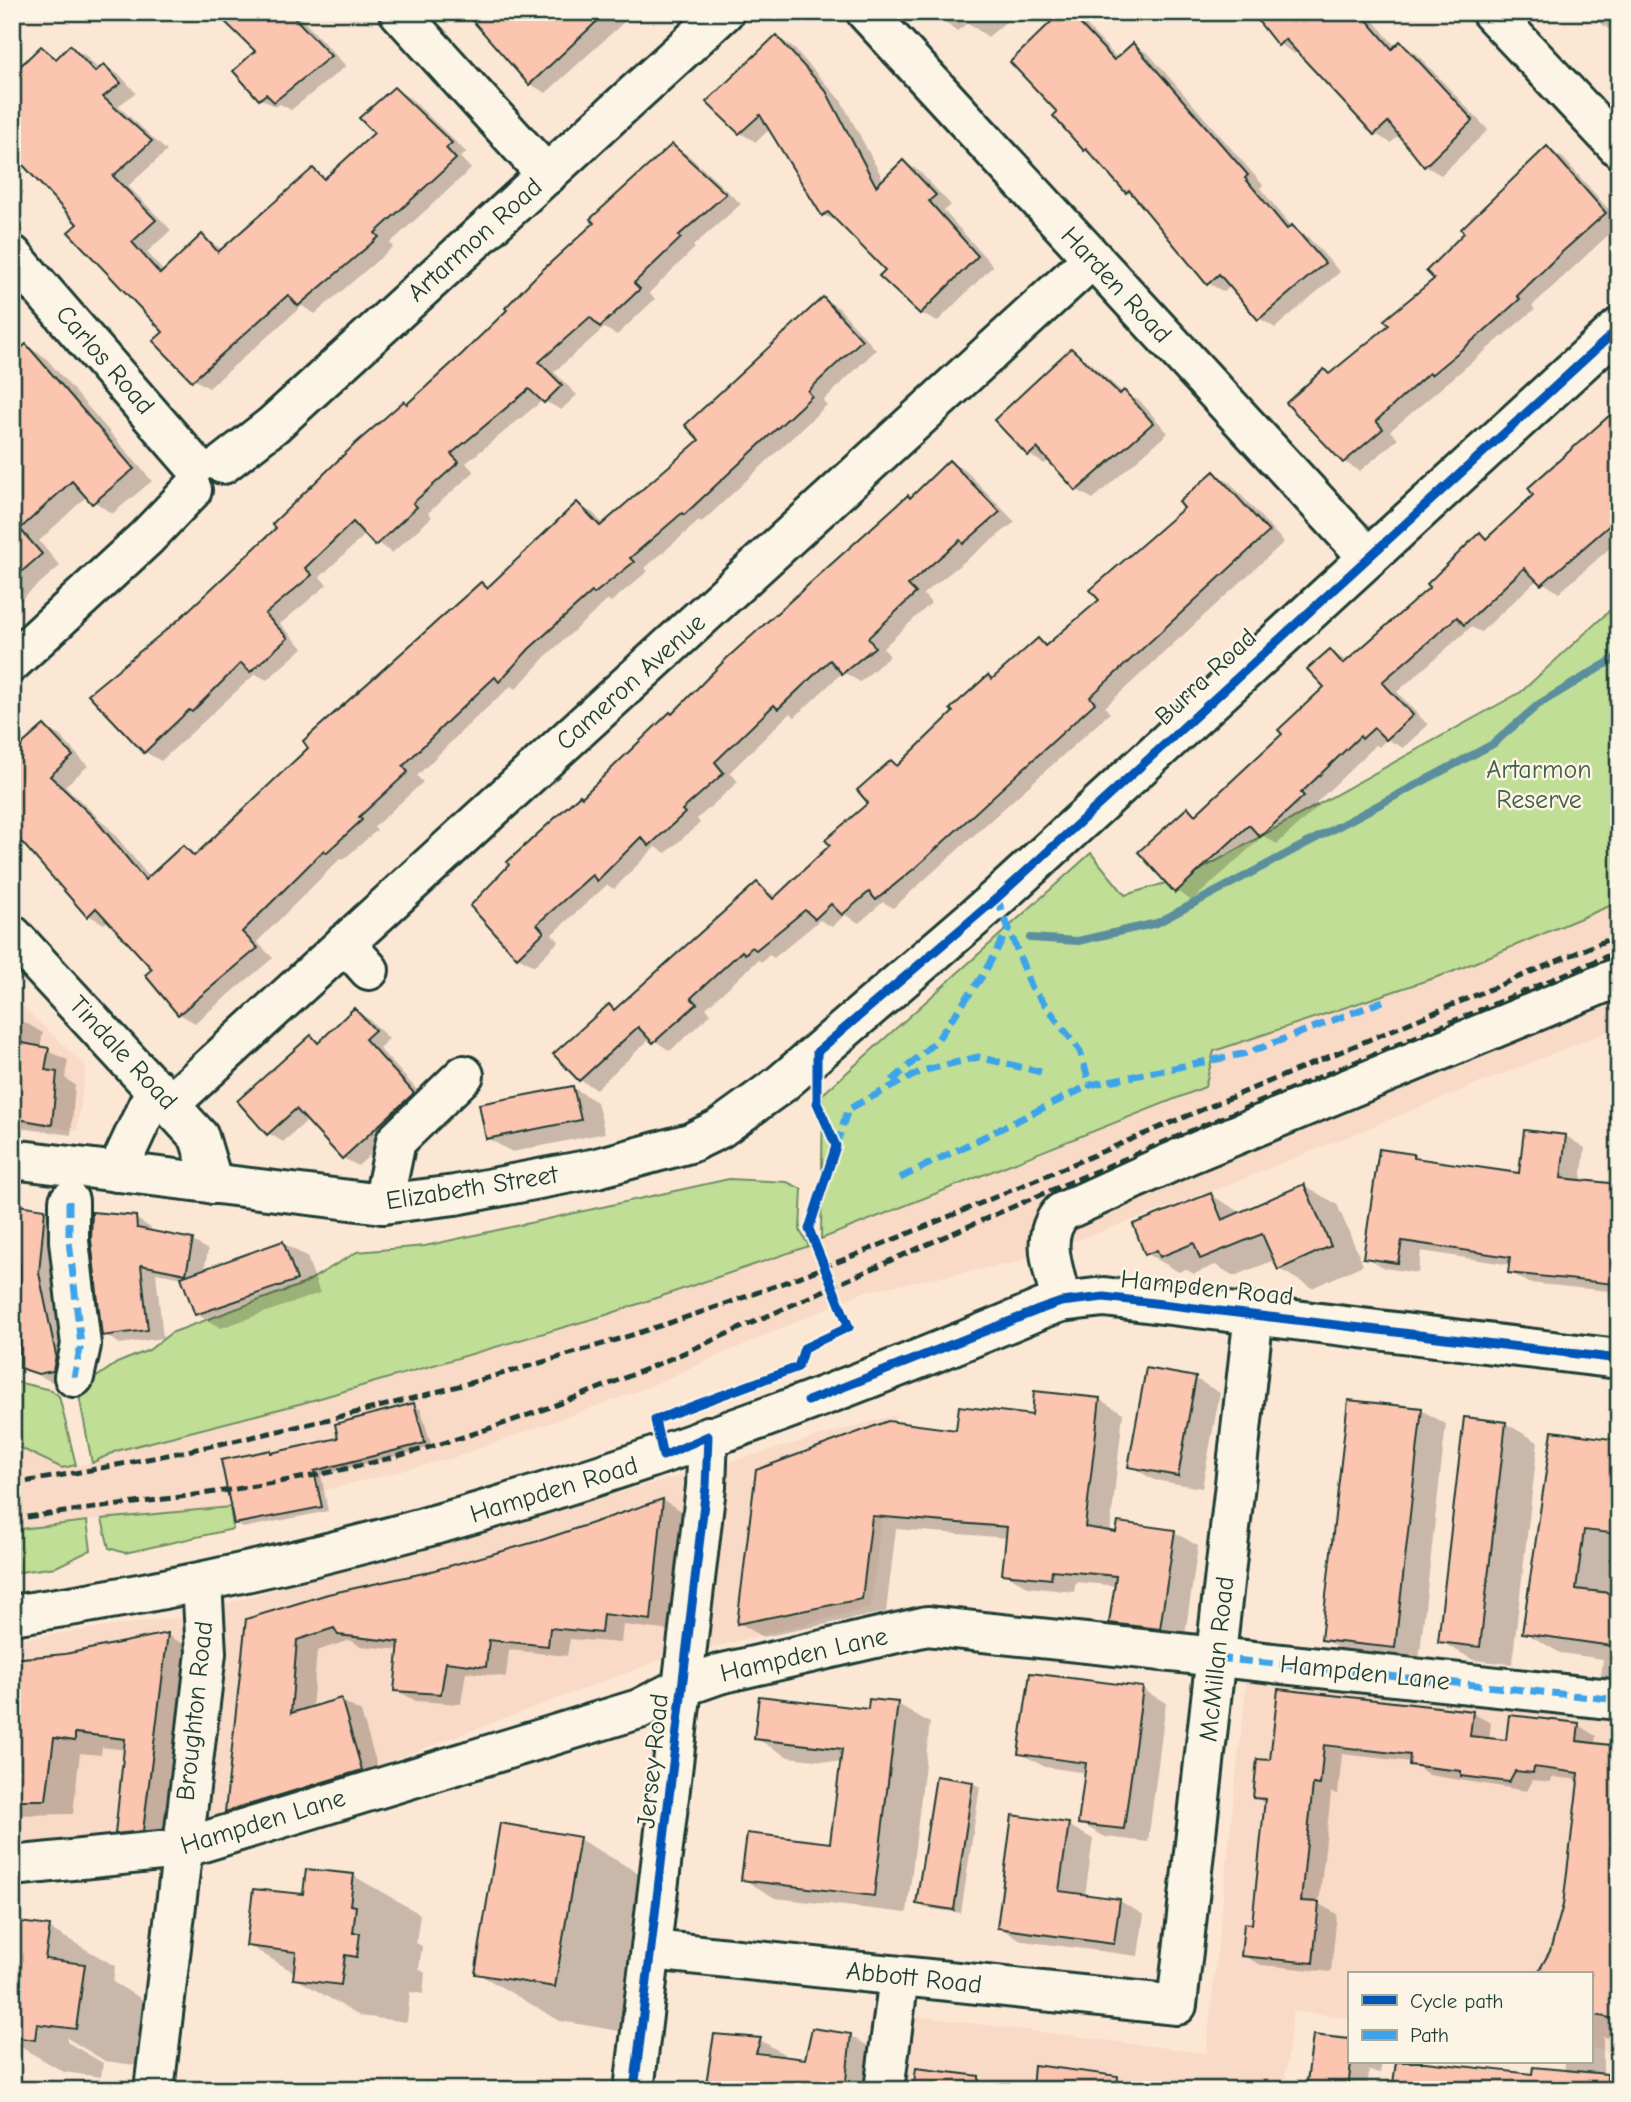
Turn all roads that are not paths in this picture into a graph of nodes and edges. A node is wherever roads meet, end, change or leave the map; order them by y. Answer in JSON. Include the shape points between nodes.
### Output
{"nodes":[{"id":1,"x":399,"y":12,"type":"edge"},
{"id":2,"x":724,"y":12,"type":"edge"},
{"id":3,"x":866,"y":12,"type":"edge"},
{"id":4,"x":1491,"y":12,"type":"edge"},
{"id":5,"x":1619,"y":148,"type":"edge"},
{"id":6,"x":547,"y":175,"type":"junction"},
{"id":7,"x":12,"y":255,"type":"edge"},
{"id":8,"x":1092,"y":259,"type":"junction"},
{"id":9,"x":1619,"y":328,"type":"edge"},
{"id":10,"x":203,"y":473,"type":"junction"},
{"id":11,"x":1368,"y":557,"type":"junction"},
{"id":12,"x":12,"y":662,"type":"edge"},
{"id":13,"x":12,"y":935,"type":"edge"},
{"id":14,"x":1619,"y":977,"type":"edge"},
{"id":15,"x":817,"y":1052,"type":"joint"},
{"id":16,"x":464,"y":1075,"type":"dead end"},
{"id":17,"x":163,"y":1096,"type":"junction"},
{"id":18,"x":12,"y":1159,"type":"edge"},
{"id":19,"x":117,"y":1172,"type":"junction"},
{"id":20,"x":213,"y":1184,"type":"junction"},
{"id":21,"x":69,"y":1201,"type":"dead end"},
{"id":22,"x":383,"y":1204,"type":"junction"},
{"id":23,"x":1061,"y":1302,"type":"junction"},
{"id":24,"x":1254,"y":1313,"type":"junction"},
{"id":25,"x":1619,"y":1359,"type":"edge"},
{"id":26,"x":75,"y":1377,"type":"dead end"},
{"id":27,"x":708,"y":1436,"type":"junction"},
{"id":28,"x":202,"y":1582,"type":"junction"},
{"id":29,"x":12,"y":1615,"type":"edge"},
{"id":30,"x":1217,"y":1658,"type":"junction"},
{"id":31,"x":682,"y":1687,"type":"junction"},
{"id":32,"x":1619,"y":1700,"type":"edge"},
{"id":33,"x":180,"y":1849,"type":"junction"},
{"id":34,"x":12,"y":1866,"type":"edge"},
{"id":35,"x":652,"y":1950,"type":"junction"},
{"id":36,"x":899,"y":1977,"type":"junction"},
{"id":37,"x":1177,"y":2005,"type":"joint"},
{"id":38,"x":153,"y":2090,"type":"edge"},
{"id":39,"x":634,"y":2090,"type":"edge"},
{"id":40,"x":884,"y":2090,"type":"edge"}],
"edges":[{"from":1,"to":6,"type":"street"},
{"from":2,"to":6,"type":"street","name":"Artarmon Road"},
{"from":3,"to":8,"type":"street","name":"Harden Road"},
{"from":4,"to":5,"type":"street"},
{"from":6,"to":10,"type":"street","name":"Artarmon Road","via":[[273,425]]},
{"from":7,"to":10,"type":"street","name":"Carlos Road"},
{"from":8,"to":11,"type":"street","name":"Harden Road"},
{"from":8,"to":17,"type":"street","name":"Cameron Avenue","via":[[357,956]]},
{"from":9,"to":11,"type":"street","name":"Burra Road"},
{"from":10,"to":12,"type":"street","name":"Artarmon Road","via":[[146,538]]},
{"from":11,"to":15,"type":"street","name":"Burra Road","via":[[997,898]]},
{"from":13,"to":17,"type":"street","name":"Tindale Road"},
{"from":14,"to":23,"type":"street","via":[[1186,1155],[1062,1212],[1048,1235]]},
{"from":15,"to":22,"type":"street","name":"Elizabeth Street","via":[[752,1107],[690,1143],[597,1168]]},
{"from":16,"to":22,"type":"street","via":[[396,1141]]},
{"from":17,"to":19,"type":"street"},
{"from":17,"to":20,"type":"street","name":"Tindale Road","via":[[199,1136]]},
{"from":18,"to":19,"type":"street","name":"Elizabeth Street"},
{"from":19,"to":20,"type":"street","name":"Elizabeth Street"},
{"from":20,"to":22,"type":"street","name":"Elizabeth Street"},
{"from":21,"to":26,"type":"street","via":[[81,1345]]},
{"from":23,"to":24,"type":"street","name":"Hampden Road","via":[[1104,1297]]},
{"from":23,"to":27,"type":"street","name":"Hampden Road"},
{"from":24,"to":25,"type":"street","name":"Hampden Road"},
{"from":24,"to":30,"type":"street","name":"McMillan Road"},
{"from":27,"to":28,"type":"street","name":"Hampden Road","via":[[650,1460],[480,1514]]},
{"from":27,"to":31,"type":"street","name":"Jersey Road"},
{"from":28,"to":29,"type":"street","name":"Hampden Road"},
{"from":28,"to":33,"type":"street","name":"Broughton Road","via":[[206,1653]]},
{"from":30,"to":31,"type":"street","name":"Hampden Lane","via":[[927,1626],[719,1674]]},
{"from":30,"to":32,"type":"street","name":"Hampden Lane"},
{"from":30,"to":37,"type":"street","name":"McMillan Road"},
{"from":31,"to":33,"type":"street","name":"Hampden Lane","via":[[639,1709]]},
{"from":31,"to":35,"type":"street","name":"Jersey Road"},
{"from":33,"to":34,"type":"street","name":"Hampden Lane"},
{"from":33,"to":38,"type":"street","name":"Broughton Road"},
{"from":35,"to":36,"type":"street","name":"Abbott Road"},
{"from":35,"to":39,"type":"street","name":"Jersey Road"},
{"from":36,"to":37,"type":"street","name":"Abbott Road"},
{"from":36,"to":40,"type":"street"}]}
